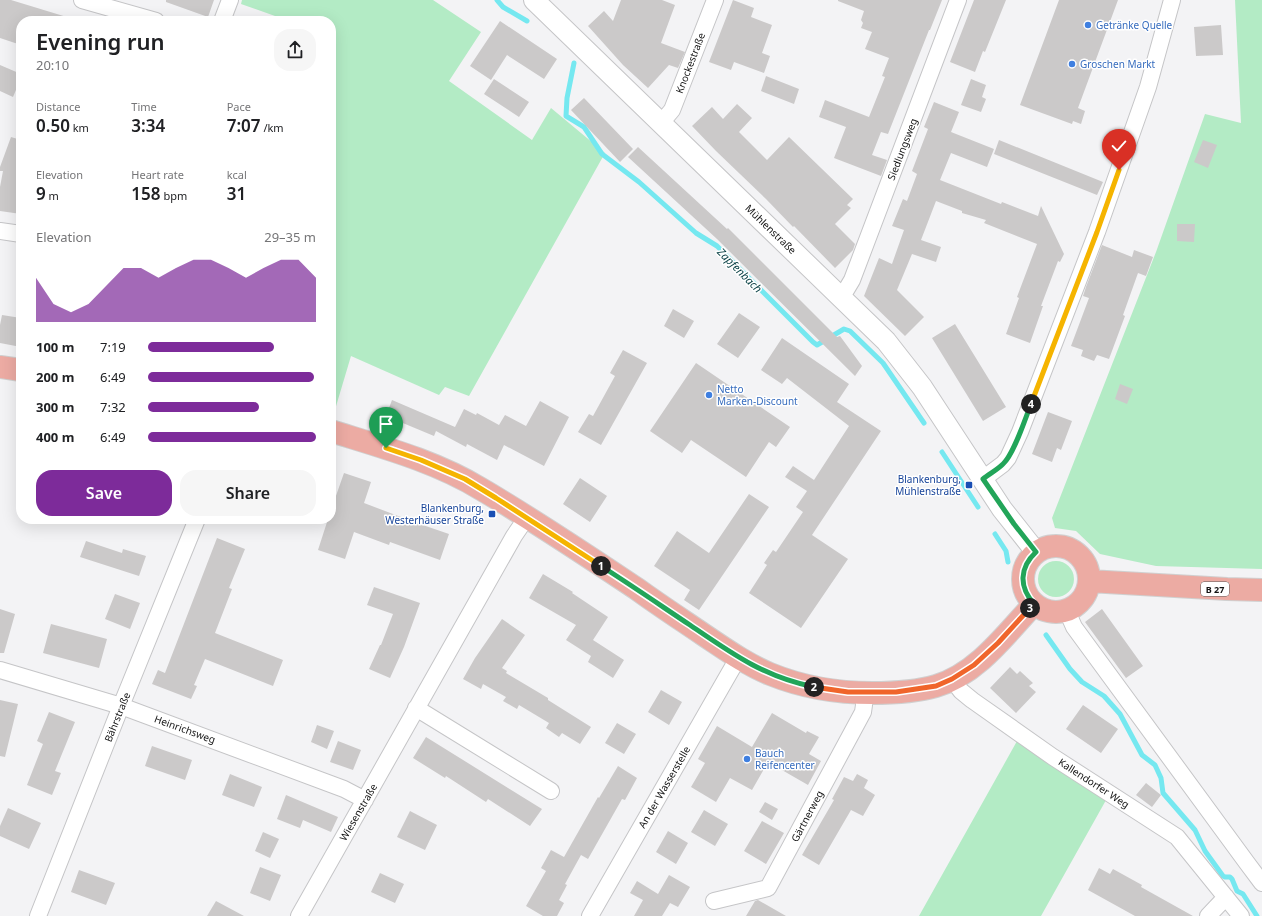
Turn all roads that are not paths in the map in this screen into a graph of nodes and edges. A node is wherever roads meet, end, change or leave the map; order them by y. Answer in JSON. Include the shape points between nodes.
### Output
{"nodes":[{"id":1,"x":82,"y":0,"type":"edge"},
{"id":2,"x":230,"y":0,"type":"edge"},
{"id":3,"x":534,"y":0,"type":"edge"},
{"id":4,"x":715,"y":0,"type":"edge"},
{"id":5,"x":958,"y":0,"type":"edge"},
{"id":6,"x":1172,"y":0,"type":"edge"},
{"id":7,"x":138,"y":16,"type":"edge"},
{"id":8,"x":224,"y":16,"type":"edge"},
{"id":9,"x":661,"y":123,"type":"junction"},
{"id":10,"x":0,"y":230,"type":"edge"},
{"id":11,"x":16,"y":233,"type":"edge"},
{"id":12,"x":840,"y":296,"type":"junction"},
{"id":13,"x":0,"y":367,"type":"edge"},
{"id":14,"x":16,"y":369,"type":"edge"},
{"id":15,"x":336,"y":433,"type":"edge"},
{"id":16,"x":983,"y":479,"type":"junction"},
{"id":17,"x":527,"y":517,"type":"junction"},
{"id":18,"x":195,"y":524,"type":"edge"},
{"id":19,"x":1036,"y":552,"type":"junction"},
{"id":20,"x":1089,"y":581,"type":"junction"},
{"id":21,"x":1262,"y":590,"type":"edge"},
{"id":22,"x":1034,"y":604,"type":"junction"},
{"id":23,"x":1067,"y":611,"type":"junction"},
{"id":24,"x":738,"y":658,"type":"junction"},
{"id":25,"x":0,"y":670,"type":"edge"},
{"id":26,"x":952,"y":679,"type":"junction"},
{"id":27,"x":864,"y":693,"type":"junction"},
{"id":28,"x":121,"y":706,"type":"junction"},
{"id":29,"x":416,"y":708,"type":"junction"},
{"id":30,"x":551,"y":791,"type":"dead end"},
{"id":31,"x":366,"y":800,"type":"junction"},
{"id":32,"x":1262,"y":883,"type":"edge"},
{"id":33,"x":1226,"y":897,"type":"junction"},
{"id":34,"x":714,"y":900,"type":"dead end"},
{"id":35,"x":38,"y":916,"type":"edge"},
{"id":36,"x":299,"y":916,"type":"edge"},
{"id":37,"x":590,"y":916,"type":"edge"},
{"id":38,"x":1208,"y":916,"type":"edge"},
{"id":39,"x":1241,"y":916,"type":"edge"}],
"edges":[{"from":1,"to":7,"type":"street"},
{"from":2,"to":8,"type":"street"},
{"from":3,"to":9,"type":"street","name":"Mühlenstraße"},
{"from":4,"to":9,"type":"street","name":"Knockestraße","via":[[672,110]]},
{"from":5,"to":12,"type":"street","name":"Siedlungsweg","via":[[852,280]]},
{"from":6,"to":16,"type":"street","via":[[1148,87],[1119,170],[1020,432],[1008,458]]},
{"from":9,"to":12,"type":"street","name":"Mühlenstraße"},
{"from":10,"to":11,"type":"street"},
{"from":12,"to":16,"type":"street","name":"Mühlenstraße","via":[[888,343],[922,387]]},
{"from":13,"to":14,"type":"main road"},
{"from":15,"to":17,"type":"main road","via":[[442,469],[480,488]]},
{"from":16,"to":19,"type":"street","name":"Mühlenstraße","via":[[1009,519]]},
{"from":17,"to":24,"type":"main road"},
{"from":17,"to":29,"type":"street","name":"Wiesenstraße"},
{"from":18,"to":28,"type":"street","name":"Bährstraße"},
{"from":19,"to":20,"type":"main road","via":[[1053,546],[1072,550],[1085,563]]},
{"from":19,"to":22,"type":"main road","via":[[1026,564],[1023,578],[1025,592]]},
{"from":20,"to":21,"type":"main road","number":"B 27"},
{"from":20,"to":23,"type":"main road","via":[[1083,599]]},
{"from":22,"to":23,"type":"main road","via":[[1050,612]]},
{"from":22,"to":26,"type":"main road","via":[[974,665]]},
{"from":23,"to":32,"type":"street","via":[[1074,626],[1114,682]]},
{"from":24,"to":27,"type":"main road","via":[[770,674],[796,683]]},
{"from":24,"to":37,"type":"street","name":"An der Wasserstelle"},
{"from":25,"to":28,"type":"street","name":"Heinrichsweg"},
{"from":26,"to":27,"type":"main road","via":[[918,690]]},
{"from":26,"to":33,"type":"street","name":"Kallendorfer Weg","via":[[960,691],[1053,757],[1177,837]]},
{"from":27,"to":34,"type":"street","name":"Gärtnerweg","via":[[863,712],[768,888]]},
{"from":28,"to":31,"type":"street","name":"Heinrichsweg","via":[[344,789]]},
{"from":28,"to":35,"type":"street","name":"Bährstraße"},
{"from":29,"to":30,"type":"street"},
{"from":29,"to":31,"type":"street","name":"Wiesenstraße"},
{"from":31,"to":36,"type":"street","name":"Wiesenstraße"},
{"from":33,"to":38,"type":"street"},
{"from":33,"to":39,"type":"street","name":"Kallendorfer Weg"}]}
